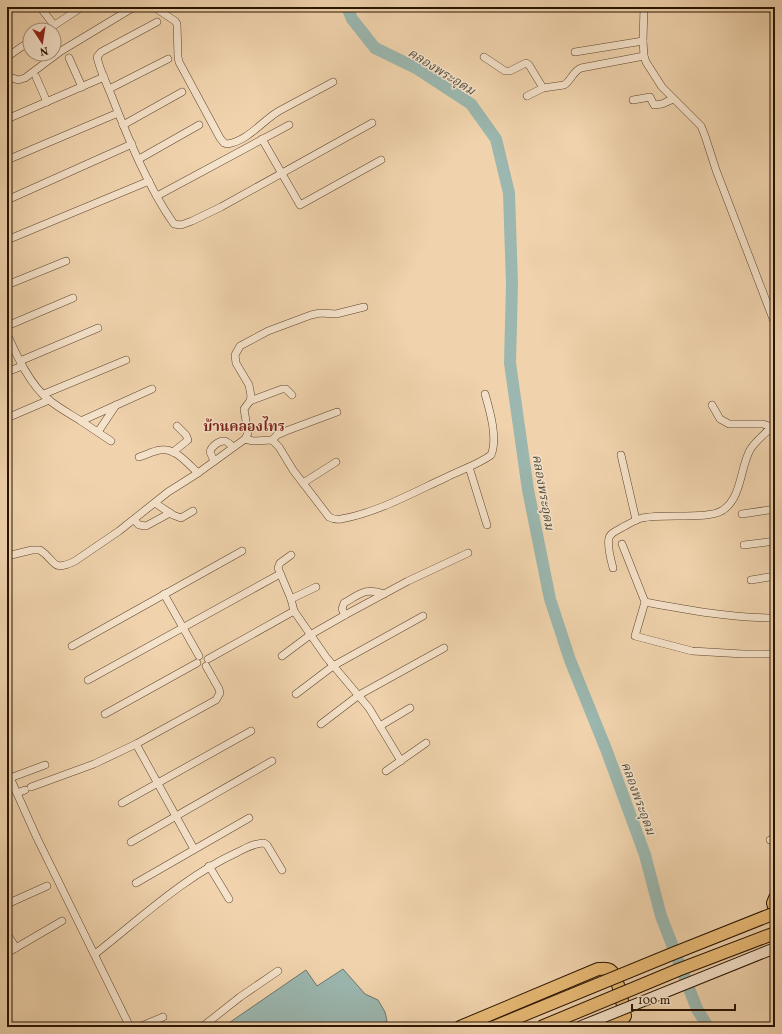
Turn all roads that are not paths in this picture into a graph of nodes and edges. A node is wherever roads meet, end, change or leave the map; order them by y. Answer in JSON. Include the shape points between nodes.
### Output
{"nodes":[{"id":1,"x":40,"y":7,"type":"edge"},
{"id":2,"x":82,"y":7,"type":"edge"},
{"id":3,"x":134,"y":7,"type":"edge"},
{"id":4,"x":154,"y":7,"type":"edge"},
{"id":5,"x":644,"y":7,"type":"edge"},
{"id":6,"x":768,"y":7,"type":"edge"},
{"id":7,"x":775,"y":13,"type":"edge"},
{"id":8,"x":52,"y":22,"type":"edge"},
{"id":9,"x":59,"y":22,"type":"edge"},
{"id":10,"x":157,"y":22,"type":"dead end"},
{"id":11,"x":643,"y":41,"type":"junction"},
{"id":12,"x":22,"y":47,"type":"edge"},
{"id":13,"x":576,"y":52,"type":"dead end"},
{"id":14,"x":644,"y":56,"type":"junction"},
{"id":15,"x":7,"y":57,"type":"edge"},
{"id":16,"x":484,"y":57,"type":"dead end"},
{"id":17,"x":69,"y":58,"type":"dead end"},
{"id":18,"x":168,"y":59,"type":"dead end"},
{"id":19,"x":7,"y":76,"type":"edge"},
{"id":20,"x":36,"y":77,"type":"dead end"},
{"id":21,"x":104,"y":77,"type":"junction"},
{"id":22,"x":333,"y":82,"type":"dead end"},
{"id":23,"x":82,"y":87,"type":"junction"},
{"id":24,"x":543,"y":88,"type":"junction"},
{"id":25,"x":109,"y":90,"type":"junction"},
{"id":26,"x":182,"y":92,"type":"dead end"},
{"id":27,"x":527,"y":96,"type":"dead end"},
{"id":28,"x":673,"y":99,"type":"junction"},
{"id":29,"x":633,"y":100,"type":"dead end"},
{"id":30,"x":47,"y":102,"type":"junction"},
{"id":31,"x":118,"y":113,"type":"junction"},
{"id":32,"x":7,"y":119,"type":"edge"},
{"id":33,"x":372,"y":123,"type":"dead end"},
{"id":34,"x":123,"y":125,"type":"junction"},
{"id":35,"x":199,"y":125,"type":"dead end"},
{"id":36,"x":289,"y":125,"type":"dead end"},
{"id":37,"x":262,"y":139,"type":"junction"},
{"id":38,"x":132,"y":144,"type":"junction"},
{"id":39,"x":139,"y":159,"type":"junction"},
{"id":40,"x":7,"y":160,"type":"edge"},
{"id":41,"x":381,"y":160,"type":"dead end"},
{"id":42,"x":282,"y":174,"type":"junction"},
{"id":43,"x":149,"y":181,"type":"junction"},
{"id":44,"x":157,"y":196,"type":"junction"},
{"id":45,"x":7,"y":200,"type":"edge"},
{"id":46,"x":7,"y":240,"type":"edge"},
{"id":47,"x":66,"y":262,"type":"dead end"},
{"id":48,"x":7,"y":285,"type":"edge"},
{"id":49,"x":73,"y":298,"type":"dead end"},
{"id":50,"x":364,"y":307,"type":"dead end"},
{"id":51,"x":775,"y":324,"type":"edge"},
{"id":52,"x":7,"y":326,"type":"edge"},
{"id":53,"x":98,"y":328,"type":"dead end"},
{"id":54,"x":7,"y":334,"type":"edge"},
{"id":55,"x":126,"y":360,"type":"dead end"},
{"id":56,"x":21,"y":363,"type":"junction"},
{"id":57,"x":7,"y":372,"type":"edge"},
{"id":58,"x":152,"y":389,"type":"dead end"},
{"id":59,"x":485,"y":394,"type":"dead end"},
{"id":60,"x":292,"y":395,"type":"dead end"},
{"id":61,"x":46,"y":397,"type":"junction"},
{"id":62,"x":250,"y":401,"type":"junction"},
{"id":63,"x":116,"y":405,"type":"junction"},
{"id":64,"x":712,"y":405,"type":"dead end"},
{"id":65,"x":337,"y":412,"type":"dead end"},
{"id":66,"x":7,"y":418,"type":"edge"},
{"id":67,"x":81,"y":421,"type":"junction"},
{"id":68,"x":774,"y":425,"type":"edge"},
{"id":69,"x":177,"y":426,"type":"dead end"},
{"id":70,"x":98,"y":432,"type":"junction"},
{"id":71,"x":245,"y":438,"type":"junction"},
{"id":72,"x":272,"y":440,"type":"junction"},
{"id":73,"x":111,"y":441,"type":"dead end"},
{"id":74,"x":233,"y":447,"type":"junction"},
{"id":75,"x":172,"y":452,"type":"junction"},
{"id":76,"x":621,"y":455,"type":"dead end"},
{"id":77,"x":139,"y":457,"type":"dead end"},
{"id":78,"x":214,"y":461,"type":"junction"},
{"id":79,"x":336,"y":462,"type":"dead end"},
{"id":80,"x":468,"y":467,"type":"junction"},
{"id":81,"x":198,"y":473,"type":"junction"},
{"id":82,"x":303,"y":484,"type":"junction"},
{"id":83,"x":155,"y":503,"type":"junction"},
{"id":84,"x":775,"y":510,"type":"edge"},
{"id":85,"x":193,"y":511,"type":"dead end"},
{"id":86,"x":170,"y":513,"type":"junction"},
{"id":87,"x":742,"y":514,"type":"dead end"},
{"id":88,"x":134,"y":520,"type":"junction"},
{"id":89,"x":636,"y":520,"type":"junction"},
{"id":90,"x":487,"y":525,"type":"dead end"},
{"id":91,"x":775,"y":541,"type":"edge"},
{"id":92,"x":622,"y":544,"type":"dead end"},
{"id":93,"x":744,"y":545,"type":"dead end"},
{"id":94,"x":242,"y":551,"type":"dead end"},
{"id":95,"x":468,"y":552,"type":"dead end"},
{"id":96,"x":291,"y":555,"type":"dead end"},
{"id":97,"x":7,"y":556,"type":"edge"},
{"id":98,"x":613,"y":568,"type":"dead end"},
{"id":99,"x":280,"y":574,"type":"junction"},
{"id":100,"x":775,"y":576,"type":"edge"},
{"id":101,"x":751,"y":580,"type":"dead end"},
{"id":102,"x":316,"y":587,"type":"dead end"},
{"id":103,"x":164,"y":594,"type":"junction"},
{"id":104,"x":384,"y":594,"type":"junction"},
{"id":105,"x":291,"y":599,"type":"junction"},
{"id":106,"x":645,"y":602,"type":"junction"},
{"id":107,"x":294,"y":611,"type":"junction"},
{"id":108,"x":344,"y":615,"type":"junction"},
{"id":109,"x":423,"y":616,"type":"dead end"},
{"id":110,"x":775,"y":618,"type":"edge"},
{"id":111,"x":183,"y":627,"type":"junction"},
{"id":112,"x":310,"y":635,"type":"junction"},
{"id":113,"x":72,"y":646,"type":"dead end"},
{"id":114,"x":444,"y":648,"type":"dead end"},
{"id":115,"x":775,"y":654,"type":"edge"},
{"id":116,"x":282,"y":656,"type":"dead end"},
{"id":117,"x":198,"y":659,"type":"junction"},
{"id":118,"x":207,"y":662,"type":"junction"},
{"id":119,"x":333,"y":666,"type":"junction"},
{"id":120,"x":88,"y":680,"type":"dead end"},
{"id":121,"x":296,"y":694,"type":"dead end"},
{"id":122,"x":359,"y":695,"type":"junction"},
{"id":123,"x":410,"y":708,"type":"dead end"},
{"id":124,"x":105,"y":714,"type":"dead end"},
{"id":125,"x":320,"y":724,"type":"dead end"},
{"id":126,"x":380,"y":726,"type":"junction"},
{"id":127,"x":251,"y":731,"type":"dead end"},
{"id":128,"x":426,"y":743,"type":"dead end"},
{"id":129,"x":136,"y":744,"type":"junction"},
{"id":130,"x":272,"y":761,"type":"dead end"},
{"id":131,"x":401,"y":761,"type":"junction"},
{"id":132,"x":45,"y":765,"type":"dead end"},
{"id":133,"x":7,"y":771,"type":"edge"},
{"id":134,"x":386,"y":772,"type":"dead end"},
{"id":135,"x":10,"y":778,"type":"junction"},
{"id":136,"x":157,"y":783,"type":"junction"},
{"id":137,"x":17,"y":793,"type":"junction"},
{"id":138,"x":122,"y":804,"type":"dead end"},
{"id":139,"x":176,"y":816,"type":"junction"},
{"id":140,"x":249,"y":818,"type":"dead end"},
{"id":141,"x":131,"y":842,"type":"dead end"},
{"id":142,"x":194,"y":849,"type":"junction"},
{"id":143,"x":209,"y":866,"type":"junction"},
{"id":144,"x":282,"y":870,"type":"dead end"},
{"id":145,"x":136,"y":883,"type":"dead end"},
{"id":146,"x":47,"y":886,"type":"dead end"},
{"id":147,"x":775,"y":898,"type":"edge"},
{"id":148,"x":229,"y":899,"type":"dead end"},
{"id":149,"x":7,"y":904,"type":"edge"},
{"id":150,"x":775,"y":910,"type":"edge"},
{"id":151,"x":775,"y":913,"type":"edge"},
{"id":152,"x":62,"y":922,"type":"dead end"},
{"id":153,"x":775,"y":933,"type":"edge"},
{"id":154,"x":7,"y":934,"type":"edge"},
{"id":155,"x":16,"y":948,"type":"junction"},
{"id":156,"x":775,"y":948,"type":"edge"},
{"id":157,"x":7,"y":953,"type":"edge"},
{"id":158,"x":95,"y":954,"type":"junction"},
{"id":159,"x":278,"y":971,"type":"dead end"},
{"id":160,"x":163,"y":1017,"type":"dead end"},
{"id":161,"x":130,"y":1027,"type":"edge"},
{"id":162,"x":139,"y":1027,"type":"edge"},
{"id":163,"x":202,"y":1027,"type":"edge"},
{"id":164,"x":460,"y":1027,"type":"edge"},
{"id":165,"x":494,"y":1027,"type":"edge"},
{"id":166,"x":541,"y":1027,"type":"edge"},
{"id":167,"x":579,"y":1027,"type":"edge"},
{"id":168,"x":605,"y":1027,"type":"edge"}],
"edges":[{"from":1,"to":8,"type":"street"},
{"from":2,"to":9,"type":"street"},
{"from":3,"to":19,"type":"street","via":[[61,51],[25,78],[18,80]]},
{"from":4,"to":22,"type":"street","via":[[177,24],[179,62],[224,143],[237,141],[261,126],[270,116]]},
{"from":5,"to":11,"type":"street"},
{"from":6,"to":7,"type":"street"},
{"from":10,"to":21,"type":"street","via":[[101,52],[97,57]]},
{"from":11,"to":13,"type":"street"},
{"from":11,"to":14,"type":"street"},
{"from":12,"to":15,"type":"street"},
{"from":14,"to":24,"type":"street","via":[[581,68],[564,86]]},
{"from":14,"to":28,"type":"street","via":[[662,87]]},
{"from":16,"to":24,"type":"street","via":[[505,71],[526,63],[530,65]]},
{"from":17,"to":23,"type":"street"},
{"from":18,"to":25,"type":"street"},
{"from":20,"to":30,"type":"street"},
{"from":21,"to":23,"type":"street"},
{"from":21,"to":25,"type":"street"},
{"from":23,"to":30,"type":"street"},
{"from":24,"to":27,"type":"street"},
{"from":25,"to":31,"type":"street"},
{"from":26,"to":34,"type":"street"},
{"from":28,"to":29,"type":"street","via":[[657,105],[654,105],[650,97]]},
{"from":28,"to":51,"type":"street","via":[[701,126]]},
{"from":30,"to":32,"type":"street"},
{"from":31,"to":34,"type":"street"},
{"from":31,"to":40,"type":"street"},
{"from":33,"to":42,"type":"street"},
{"from":34,"to":38,"type":"street"},
{"from":35,"to":39,"type":"street"},
{"from":36,"to":37,"type":"street"},
{"from":37,"to":42,"type":"street"},
{"from":37,"to":44,"type":"street"},
{"from":38,"to":39,"type":"street"},
{"from":38,"to":45,"type":"street"},
{"from":39,"to":43,"type":"street"},
{"from":41,"to":42,"type":"street","via":[[300,205]]},
{"from":42,"to":44,"type":"street","via":[[222,207],[181,225],[174,224]]},
{"from":43,"to":44,"type":"street"},
{"from":43,"to":46,"type":"street"},
{"from":47,"to":48,"type":"street"},
{"from":49,"to":52,"type":"street"},
{"from":50,"to":62,"type":"street","via":[[336,314],[311,315],[268,331],[240,346],[235,358],[251,392]]},
{"from":53,"to":56,"type":"street"},
{"from":54,"to":56,"type":"street"},
{"from":55,"to":61,"type":"street"},
{"from":56,"to":57,"type":"street"},
{"from":56,"to":61,"type":"street"},
{"from":58,"to":63,"type":"street"},
{"from":59,"to":80,"type":"street","via":[[492,415],[494,448],[487,458]]},
{"from":60,"to":62,"type":"street","via":[[282,388]]},
{"from":61,"to":66,"type":"street"},
{"from":61,"to":67,"type":"street"},
{"from":62,"to":71,"type":"street","via":[[244,409],[248,433]]},
{"from":63,"to":67,"type":"street"},
{"from":63,"to":70,"type":"street"},
{"from":64,"to":68,"type":"street","via":[[720,419],[729,424]]},
{"from":65,"to":72,"type":"street","via":[[286,431]]},
{"from":67,"to":70,"type":"street"},
{"from":68,"to":89,"type":"street","via":[[749,451],[737,491],[723,511],[706,515],[669,515]]},
{"from":69,"to":75,"type":"street","via":[[188,440]]},
{"from":70,"to":73,"type":"street"},
{"from":71,"to":72,"type":"street","via":[[253,441]]},
{"from":71,"to":74,"type":"street"},
{"from":72,"to":82,"type":"street","via":[[279,446],[287,463]]},
{"from":74,"to":78,"type":"street"},
{"from":74,"to":78,"type":"street","via":[[227,442],[218,442],[210,452]]},
{"from":75,"to":77,"type":"street","via":[[160,450]]},
{"from":75,"to":81,"type":"street"},
{"from":76,"to":89,"type":"street"},
{"from":78,"to":81,"type":"street"},
{"from":79,"to":82,"type":"street"},
{"from":80,"to":82,"type":"street","via":[[389,504],[339,519],[329,517]]},
{"from":80,"to":90,"type":"street"},
{"from":81,"to":83,"type":"street"},
{"from":83,"to":86,"type":"street"},
{"from":83,"to":88,"type":"street"},
{"from":84,"to":87,"type":"street"},
{"from":85,"to":86,"type":"street","via":[[181,518]]},
{"from":86,"to":88,"type":"street","via":[[146,526],[139,525]]},
{"from":88,"to":97,"type":"street","via":[[67,565],[55,565],[40,550]]},
{"from":89,"to":98,"type":"street","via":[[615,531],[609,538]]},
{"from":91,"to":93,"type":"street"},
{"from":92,"to":106,"type":"street"},
{"from":94,"to":103,"type":"street"},
{"from":95,"to":104,"type":"street"},
{"from":96,"to":99,"type":"street","via":[[278,565]]},
{"from":99,"to":105,"type":"street"},
{"from":99,"to":111,"type":"street"},
{"from":100,"to":101,"type":"street"},
{"from":102,"to":105,"type":"street"},
{"from":103,"to":111,"type":"street"},
{"from":103,"to":113,"type":"street"},
{"from":104,"to":108,"type":"street"},
{"from":104,"to":108,"type":"street","via":[[373,590],[361,594],[344,603]]},
{"from":105,"to":107,"type":"street"},
{"from":106,"to":110,"type":"street","via":[[696,612]]},
{"from":106,"to":115,"type":"street","via":[[635,636],[692,650]]},
{"from":107,"to":112,"type":"street"},
{"from":107,"to":118,"type":"street"},
{"from":108,"to":112,"type":"street"},
{"from":109,"to":119,"type":"street"},
{"from":111,"to":117,"type":"street"},
{"from":111,"to":120,"type":"street"},
{"from":112,"to":116,"type":"street"},
{"from":112,"to":119,"type":"street"},
{"from":114,"to":122,"type":"street"},
{"from":117,"to":118,"type":"street","via":[[204,655]]},
{"from":117,"to":118,"type":"street","via":[[200,667]]},
{"from":117,"to":124,"type":"street"},
{"from":118,"to":129,"type":"street","via":[[220,693],[216,700]]},
{"from":119,"to":121,"type":"street"},
{"from":119,"to":122,"type":"street"},
{"from":122,"to":125,"type":"street"},
{"from":122,"to":126,"type":"street"},
{"from":123,"to":126,"type":"street"},
{"from":126,"to":131,"type":"street"},
{"from":127,"to":136,"type":"street"},
{"from":128,"to":131,"type":"street"},
{"from":129,"to":136,"type":"street"},
{"from":129,"to":137,"type":"street","via":[[94,764]]},
{"from":130,"to":139,"type":"street"},
{"from":131,"to":134,"type":"street"},
{"from":132,"to":135,"type":"street"},
{"from":133,"to":135,"type":"street"},
{"from":135,"to":137,"type":"street"},
{"from":136,"to":138,"type":"street"},
{"from":136,"to":139,"type":"street"},
{"from":137,"to":158,"type":"street"},
{"from":139,"to":141,"type":"street"},
{"from":139,"to":142,"type":"street"},
{"from":140,"to":142,"type":"street"},
{"from":142,"to":145,"type":"street"},
{"from":143,"to":144,"type":"street","via":[[254,844],[264,843]]},
{"from":143,"to":148,"type":"street"},
{"from":143,"to":158,"type":"street","via":[[172,892]]},
{"from":146,"to":149,"type":"street"},
{"from":147,"to":150,"type":"main road"},
{"from":151,"to":165,"type":"main road","bridge":true},
{"from":152,"to":155,"type":"street"},
{"from":153,"to":166,"type":"main road","bridge":true},
{"from":154,"to":155,"type":"street"},
{"from":155,"to":157,"type":"street"},
{"from":156,"to":167,"type":"main road","bridge":true},
{"from":158,"to":161,"type":"street"},
{"from":159,"to":163,"type":"street"},
{"from":160,"to":162,"type":"street"},
{"from":164,"to":168,"type":"main road","via":[[604,968],[614,974],[625,1016],[621,1022]]}]}
